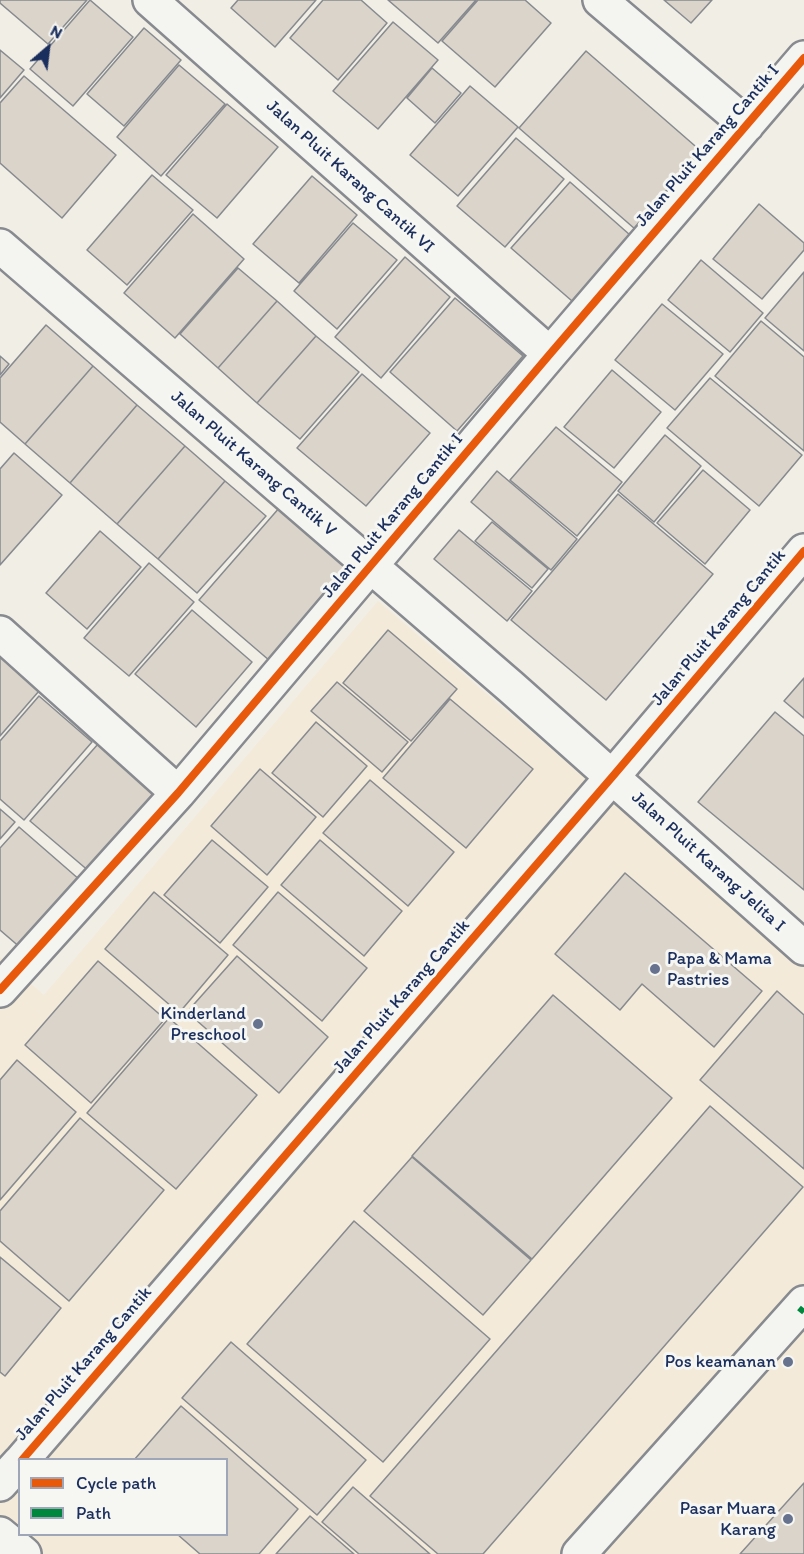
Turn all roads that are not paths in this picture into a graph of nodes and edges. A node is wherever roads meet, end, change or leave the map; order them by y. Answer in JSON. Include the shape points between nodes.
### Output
{"nodes":[{"id":1,"x":150,"y":0,"type":"edge"},
{"id":2,"x":600,"y":0,"type":"edge"},
{"id":3,"x":804,"y":58,"type":"edge"},
{"id":4,"x":747,"y":125,"type":"junction"},
{"id":5,"x":0,"y":246,"type":"edge"},
{"id":6,"x":550,"y":354,"type":"junction"},
{"id":7,"x":804,"y":552,"type":"edge"},
{"id":8,"x":371,"y":566,"type":"junction"},
{"id":9,"x":0,"y":633,"type":"edge"},
{"id":10,"x":613,"y":776,"type":"junction"},
{"id":11,"x":178,"y":793,"type":"junction"},
{"id":12,"x":804,"y":948,"type":"edge"},
{"id":13,"x":0,"y":988,"type":"edge"},
{"id":14,"x":804,"y":1303,"type":"edge"},
{"id":15,"x":24,"y":1458,"type":"edge"},
{"id":16,"x":18,"y":1464,"type":"edge"},
{"id":17,"x":0,"y":1484,"type":"edge"},
{"id":18,"x":0,"y":1533,"type":"edge"},
{"id":19,"x":24,"y":1554,"type":"edge"},
{"id":20,"x":579,"y":1554,"type":"edge"}],
"edges":[{"from":1,"to":6,"type":"street","name":"Jalan Pluit Karang Cantik VI"},
{"from":2,"to":4,"type":"street"},
{"from":3,"to":4,"type":"street","name":"Jalan Pluit Karang Cantik I"},
{"from":4,"to":6,"type":"street","name":"Jalan Pluit Karang Cantik I"},
{"from":5,"to":8,"type":"street","name":"Jalan Pluit Karang Cantik V"},
{"from":6,"to":8,"type":"street","name":"Jalan Pluit Karang Cantik I"},
{"from":7,"to":10,"type":"street","name":"Jalan Pluit Karang Cantik"},
{"from":8,"to":10,"type":"street","name":"Jalan Pluit Karang Cantik V"},
{"from":8,"to":11,"type":"street","name":"Jalan Pluit Karang Cantik I"},
{"from":9,"to":11,"type":"street"},
{"from":10,"to":12,"type":"street","name":"Jalan Pluit Karang Jelita I"},
{"from":10,"to":15,"type":"street","name":"Jalan Pluit Karang Cantik"},
{"from":11,"to":13,"type":"street","name":"Jalan Pluit Karang Cantik I"},
{"from":14,"to":20,"type":"street"},
{"from":16,"to":17,"type":"street","name":"Jalan Pluit Karang Cantik"},
{"from":18,"to":19,"type":"street"}]}
